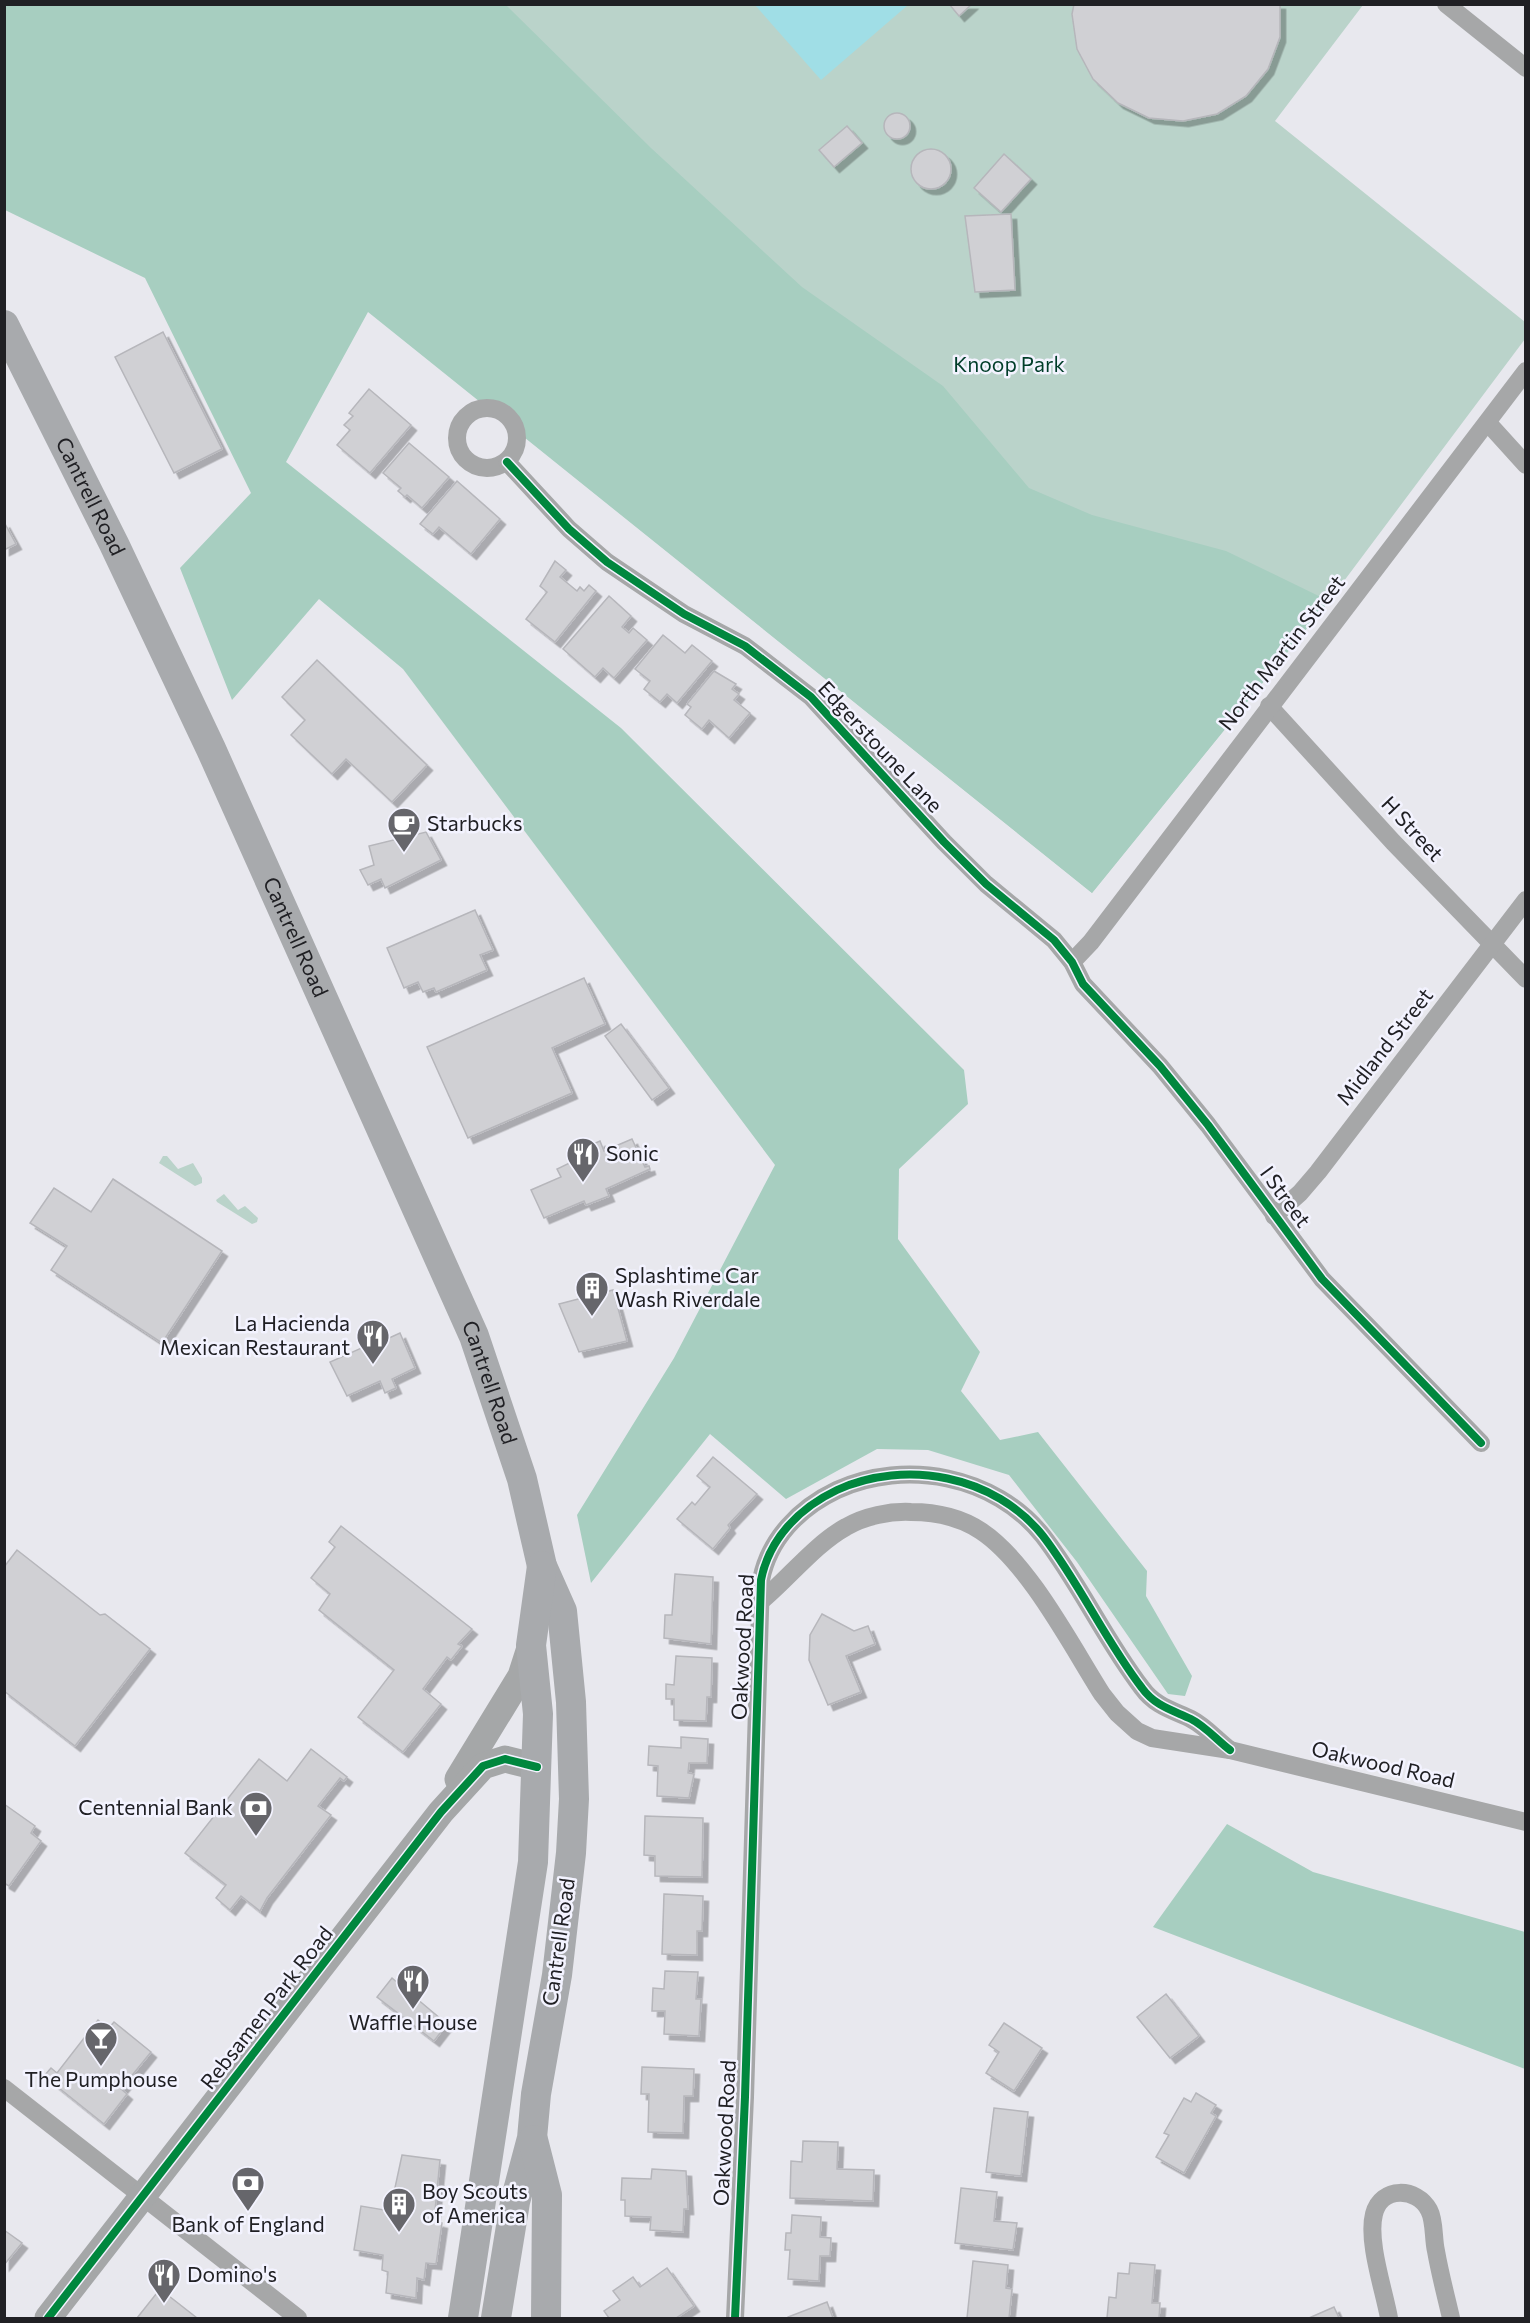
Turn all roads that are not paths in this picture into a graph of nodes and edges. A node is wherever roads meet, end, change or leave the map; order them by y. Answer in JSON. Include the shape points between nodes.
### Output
{"nodes":[{"id":1,"x":1446,"y":4,"type":"edge"},
{"id":2,"x":1526,"y":68,"type":"edge"},
{"id":3,"x":4,"y":325,"type":"edge"},
{"id":4,"x":1526,"y":371,"type":"edge"},
{"id":5,"x":1488,"y":423,"type":"junction"},
{"id":6,"x":507,"y":462,"type":"dead end"},
{"id":7,"x":1526,"y":465,"type":"edge"},
{"id":8,"x":1269,"y":706,"type":"junction"},
{"id":9,"x":1526,"y":900,"type":"edge"},
{"id":10,"x":1491,"y":946,"type":"junction"},
{"id":11,"x":1072,"y":962,"type":"junction"},
{"id":12,"x":1526,"y":979,"type":"edge"},
{"id":13,"x":1275,"y":1216,"type":"junction"},
{"id":14,"x":1481,"y":1443,"type":"dead end"},
{"id":15,"x":542,"y":1566,"type":"junction"},
{"id":16,"x":760,"y":1602,"type":"junction"},
{"id":17,"x":531,"y":1645,"type":"junction"},
{"id":18,"x":1230,"y":1750,"type":"junction"},
{"id":19,"x":537,"y":1767,"type":"junction"},
{"id":20,"x":441,"y":1812,"type":"junction"},
{"id":21,"x":1526,"y":1822,"type":"edge"},
{"id":22,"x":4,"y":2088,"type":"edge"},
{"id":23,"x":532,"y":2138,"type":"junction"},
{"id":24,"x":145,"y":2196,"type":"junction"},
{"id":25,"x":296,"y":2318,"type":"edge"},
{"id":26,"x":48,"y":2319,"type":"edge"},
{"id":27,"x":464,"y":2319,"type":"edge"},
{"id":28,"x":496,"y":2319,"type":"edge"},
{"id":29,"x":546,"y":2319,"type":"edge"},
{"id":30,"x":735,"y":2319,"type":"edge"},
{"id":31,"x":1389,"y":2319,"type":"edge"},
{"id":32,"x":1451,"y":2319,"type":"edge"}],
"edges":[{"from":1,"to":2,"type":"street"},
{"from":3,"to":15,"type":"main road","name":"Cantrell Road","via":[[211,749],[474,1336],[522,1479]]},
{"from":4,"to":5,"type":"street","name":"North Martin Street"},
{"from":5,"to":7,"type":"street"},
{"from":5,"to":8,"type":"street","name":"North Martin Street"},
{"from":6,"to":11,"type":"street","name":"Edgerstoune Lane","via":[[569,529],[607,562],[684,614],[745,646],[811,697],[944,842],[986,884],[1054,940]]},
{"from":8,"to":10,"type":"street","name":"H Street"},
{"from":8,"to":11,"type":"street","name":"North Martin Street"},
{"from":9,"to":10,"type":"street","name":"Midland Street"},
{"from":10,"to":12,"type":"street","name":"H Street"},
{"from":10,"to":13,"type":"street","name":"Midland Street","via":[[1318,1172]]},
{"from":11,"to":13,"type":"street","name":"I Street","via":[[1083,984],[1160,1066],[1256,1186]]},
{"from":13,"to":14,"type":"street","name":"I Street","via":[[1322,1279]]},
{"from":15,"to":17,"type":"main road","name":"Cantrell Road"},
{"from":15,"to":23,"type":"main road","name":"Cantrell Road","via":[[562,1611],[566,1635],[574,1799],[562,1928]]},
{"from":16,"to":18,"type":"street","name":"Oakwood Road","via":[[852,1523],[898,1511],[951,1517],[980,1530],[1012,1559],[1102,1694],[1137,1731],[1167,1742]]},
{"from":16,"to":18,"type":"street","name":"Oakwood Road","via":[[764,1569],[772,1547],[787,1526],[828,1495],[865,1479],[905,1474],[957,1480],[1008,1505],[1032,1525],[1143,1690],[1173,1713],[1192,1720]]},
{"from":16,"to":30,"type":"street","name":"Oakwood Road"},
{"from":17,"to":19,"type":"main road","name":"Cantrell Road","via":[[537,1695]]},
{"from":17,"to":20,"type":"street","name":"Rebsamen Park Road","via":[[521,1676],[465,1765]]},
{"from":18,"to":21,"type":"street","name":"Oakwood Road"},
{"from":19,"to":20,"type":"street","name":"Rebsamen Park Road","via":[[504,1759],[483,1766]]},
{"from":19,"to":27,"type":"main road","name":"Cantrell Road","via":[[526,1919]]},
{"from":20,"to":24,"type":"street","name":"Rebsamen Park Road"},
{"from":22,"to":24,"type":"street"},
{"from":23,"to":28,"type":"main road","name":"Cantrell Road","via":[[515,2202]]},
{"from":23,"to":29,"type":"main road","via":[[547,2195]]},
{"from":24,"to":25,"type":"street"},
{"from":24,"to":26,"type":"street","name":"Rebsamen Park Road"},
{"from":31,"to":32,"type":"street","via":[[1372,2225],[1383,2199],[1401,2192],[1419,2197],[1430,2211]]}]}
